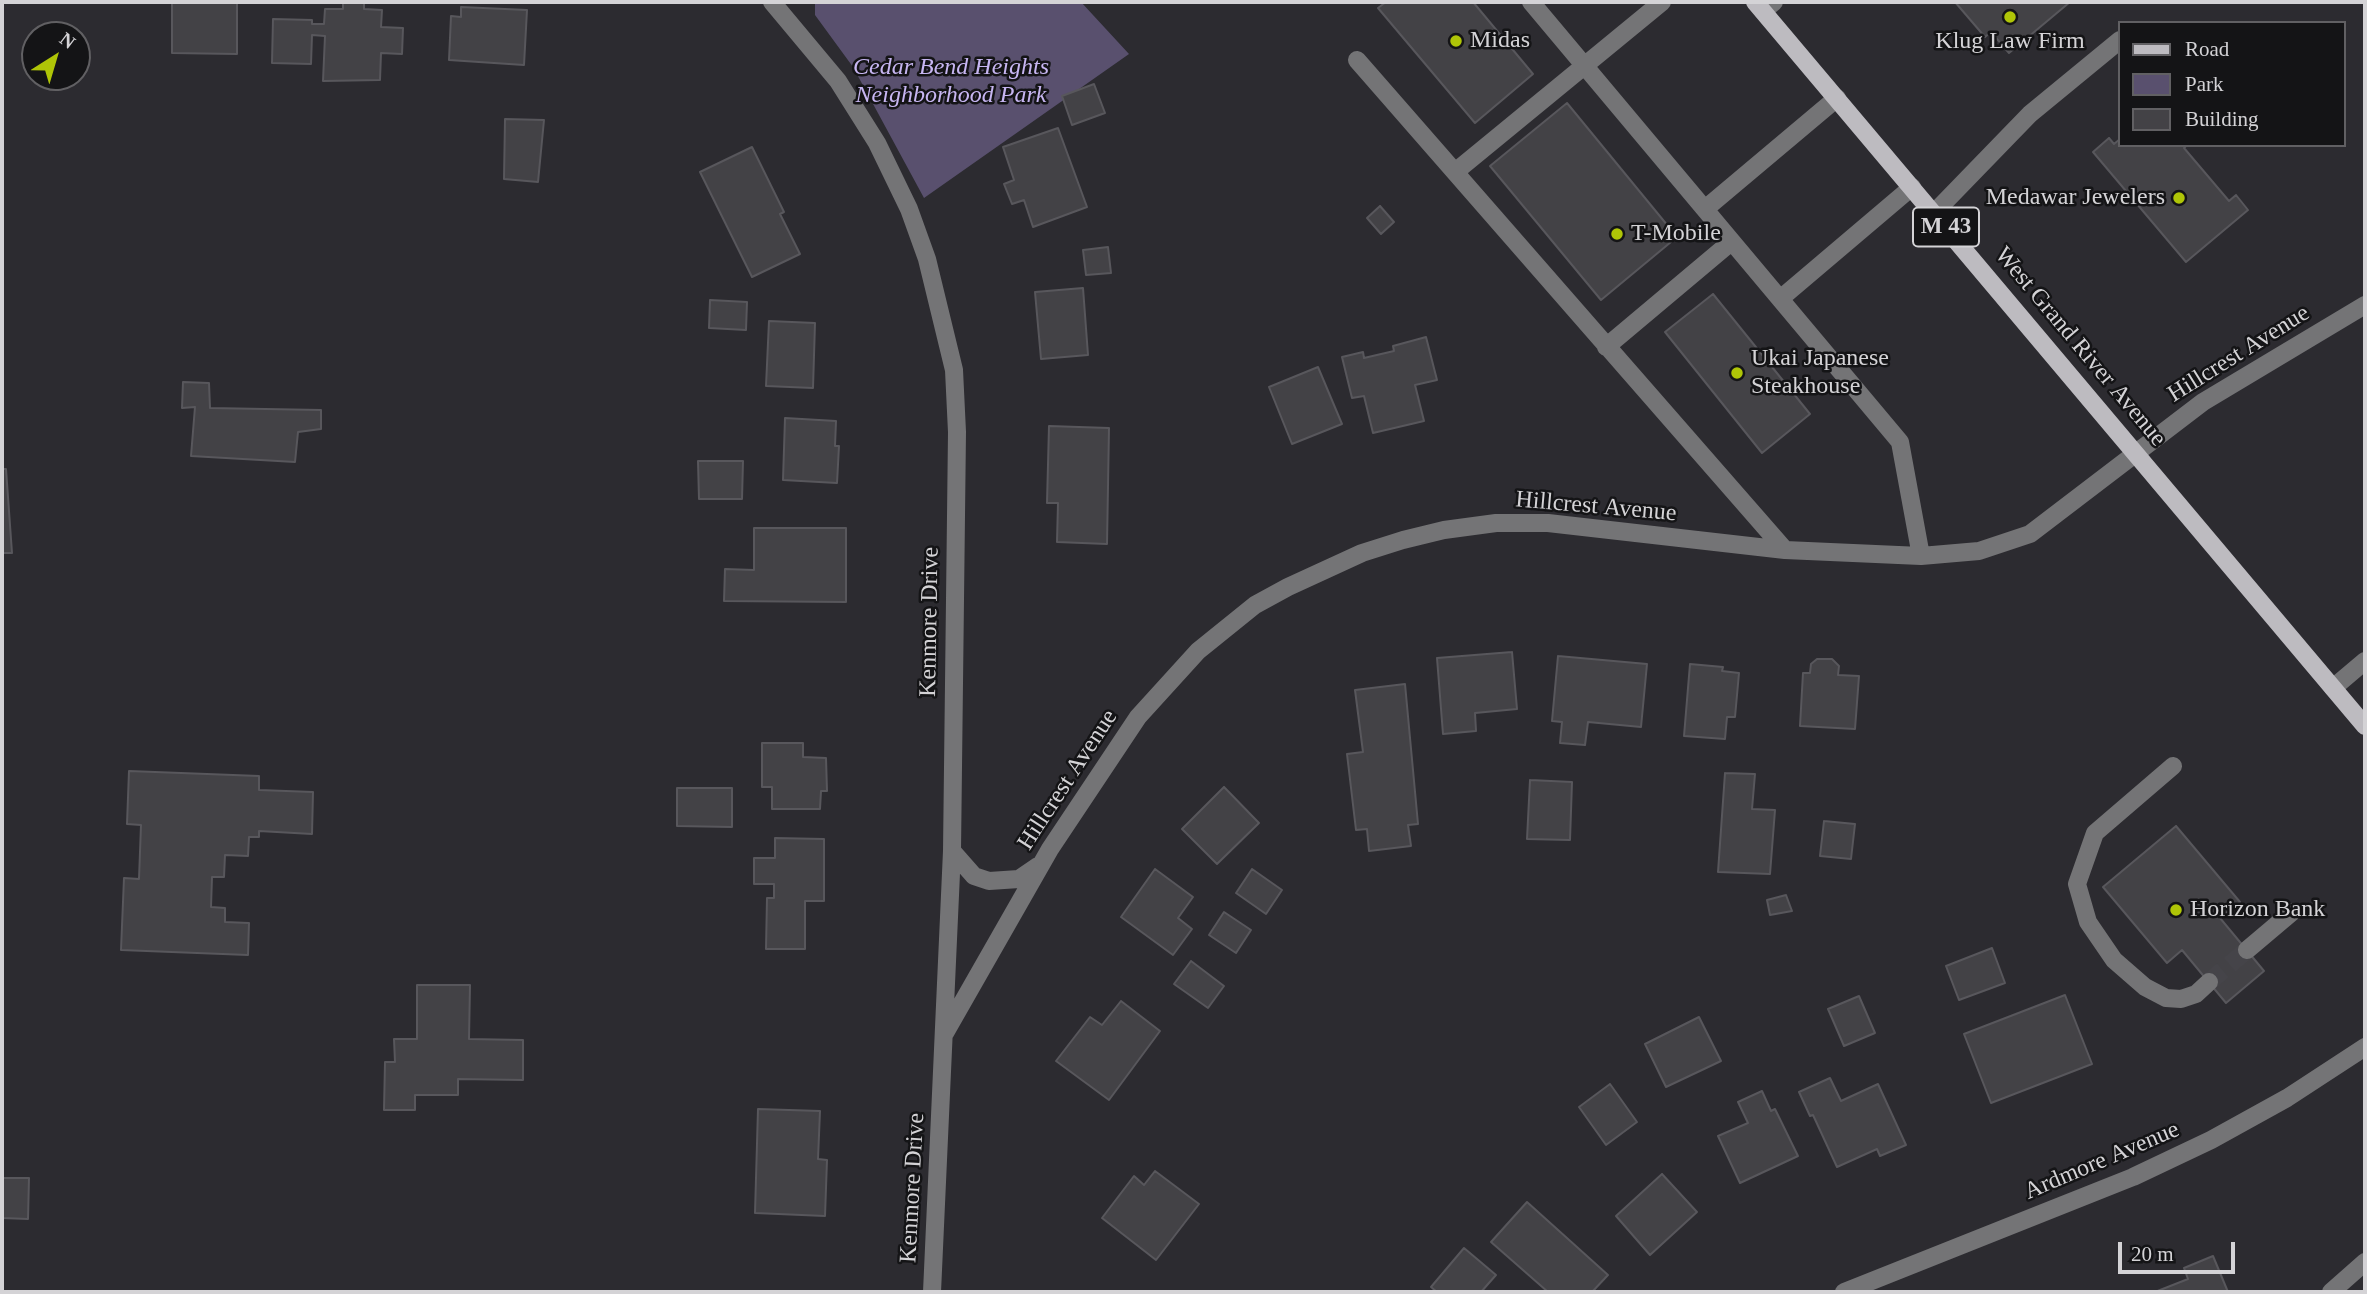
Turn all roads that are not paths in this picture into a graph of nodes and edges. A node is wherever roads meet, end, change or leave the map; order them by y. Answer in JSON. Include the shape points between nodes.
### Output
{"nodes":[{"id":1,"x":772,"y":2,"type":"edge"},
{"id":2,"x":1531,"y":2,"type":"edge"},
{"id":3,"x":1662,"y":2,"type":"edge"},
{"id":4,"x":1764,"y":5,"type":"edge"},
{"id":5,"x":2118,"y":42,"type":"edge"},
{"id":6,"x":1357,"y":60,"type":"dead end"},
{"id":7,"x":1584,"y":66,"type":"junction"},
{"id":8,"x":1837,"y":98,"type":"junction"},
{"id":9,"x":1455,"y":172,"type":"junction"},
{"id":10,"x":1912,"y":187,"type":"junction"},
{"id":11,"x":1704,"y":209,"type":"junction"},
{"id":12,"x":1934,"y":213,"type":"junction"},
{"id":13,"x":1731,"y":242,"type":"junction"},
{"id":14,"x":1780,"y":299,"type":"junction"},
{"id":15,"x":2365,"y":305,"type":"edge"},
{"id":16,"x":1606,"y":347,"type":"junction"},
{"id":17,"x":2137,"y":452,"type":"junction"},
{"id":18,"x":1784,"y":550,"type":"junction"},
{"id":19,"x":1921,"y":556,"type":"junction"},
{"id":20,"x":2365,"y":661,"type":"edge"},
{"id":21,"x":2333,"y":688,"type":"junction"},
{"id":22,"x":2365,"y":726,"type":"edge"},
{"id":23,"x":2173,"y":766,"type":"dead end"},
{"id":24,"x":1050,"y":849,"type":"junction"},
{"id":25,"x":952,"y":852,"type":"junction"},
{"id":26,"x":2292,"y":912,"type":"dead end"},
{"id":27,"x":2247,"y":950,"type":"tunnel mouth"},
{"id":28,"x":2209,"y":982,"type":"tunnel mouth"},
{"id":29,"x":945,"y":1033,"type":"junction"},
{"id":30,"x":2365,"y":1046,"type":"edge"},
{"id":31,"x":2365,"y":1262,"type":"edge"},
{"id":32,"x":932,"y":1292,"type":"edge"},
{"id":33,"x":1844,"y":1292,"type":"edge"},
{"id":34,"x":2331,"y":1292,"type":"edge"}],
"edges":[{"from":1,"to":25,"type":"street","name":"Kenmore Drive","via":[[838,81],[877,143],[909,209],[942,310],[954,370],[957,432]]},
{"from":2,"to":7,"type":"street"},
{"from":3,"to":7,"type":"street"},
{"from":4,"to":8,"type":"main road","name":"West Grand River Avenue","number":"M 43"},
{"from":5,"to":12,"type":"street","via":[[2030,114]]},
{"from":6,"to":9,"type":"street"},
{"from":7,"to":9,"type":"street"},
{"from":7,"to":11,"type":"street"},
{"from":8,"to":10,"type":"main road","name":"West Grand River Avenue","number":"M 43"},
{"from":8,"to":11,"type":"street"},
{"from":9,"to":16,"type":"street"},
{"from":10,"to":12,"type":"main road","name":"West Grand River Avenue","number":"M 43"},
{"from":10,"to":14,"type":"street"},
{"from":11,"to":13,"type":"street"},
{"from":12,"to":17,"type":"main road","name":"West Grand River Avenue","number":"M 43"},
{"from":13,"to":14,"type":"street"},
{"from":13,"to":16,"type":"street"},
{"from":14,"to":19,"type":"street","via":[[1900,443]]},
{"from":15,"to":17,"type":"street","name":"Hillcrest Avenue","via":[[2203,402]]},
{"from":16,"to":18,"type":"street"},
{"from":17,"to":19,"type":"street","name":"Hillcrest Avenue","via":[[2030,534],[1979,551]]},
{"from":17,"to":21,"type":"main road","name":"West Grand River Avenue","number":"M 43"},
{"from":18,"to":19,"type":"street","name":"Hillcrest Avenue"},
{"from":18,"to":24,"type":"street","name":"Hillcrest Avenue","via":[[1549,523],[1496,523],[1444,530],[1362,553],[1255,605],[1198,651],[1138,717]]},
{"from":20,"to":21,"type":"street"},
{"from":21,"to":22,"type":"main road","name":"West Grand River Avenue","number":"M 43"},
{"from":23,"to":28,"type":"street","via":[[2095,834],[2077,884],[2088,922],[2114,960],[2145,987],[2166,998],[2181,999]]},
{"from":24,"to":25,"type":"street","via":[[1032,872],[1004,882],[974,876]]},
{"from":24,"to":29,"type":"street","name":"Hillcrest Avenue"},
{"from":25,"to":29,"type":"street","name":"Kenmore Drive"},
{"from":26,"to":27,"type":"street"},
{"from":29,"to":32,"type":"street","name":"Kenmore Drive"},
{"from":30,"to":33,"type":"street","name":"Ardmore Avenue","via":[[2276,1104],[2133,1177]]},
{"from":31,"to":34,"type":"street"}]}
